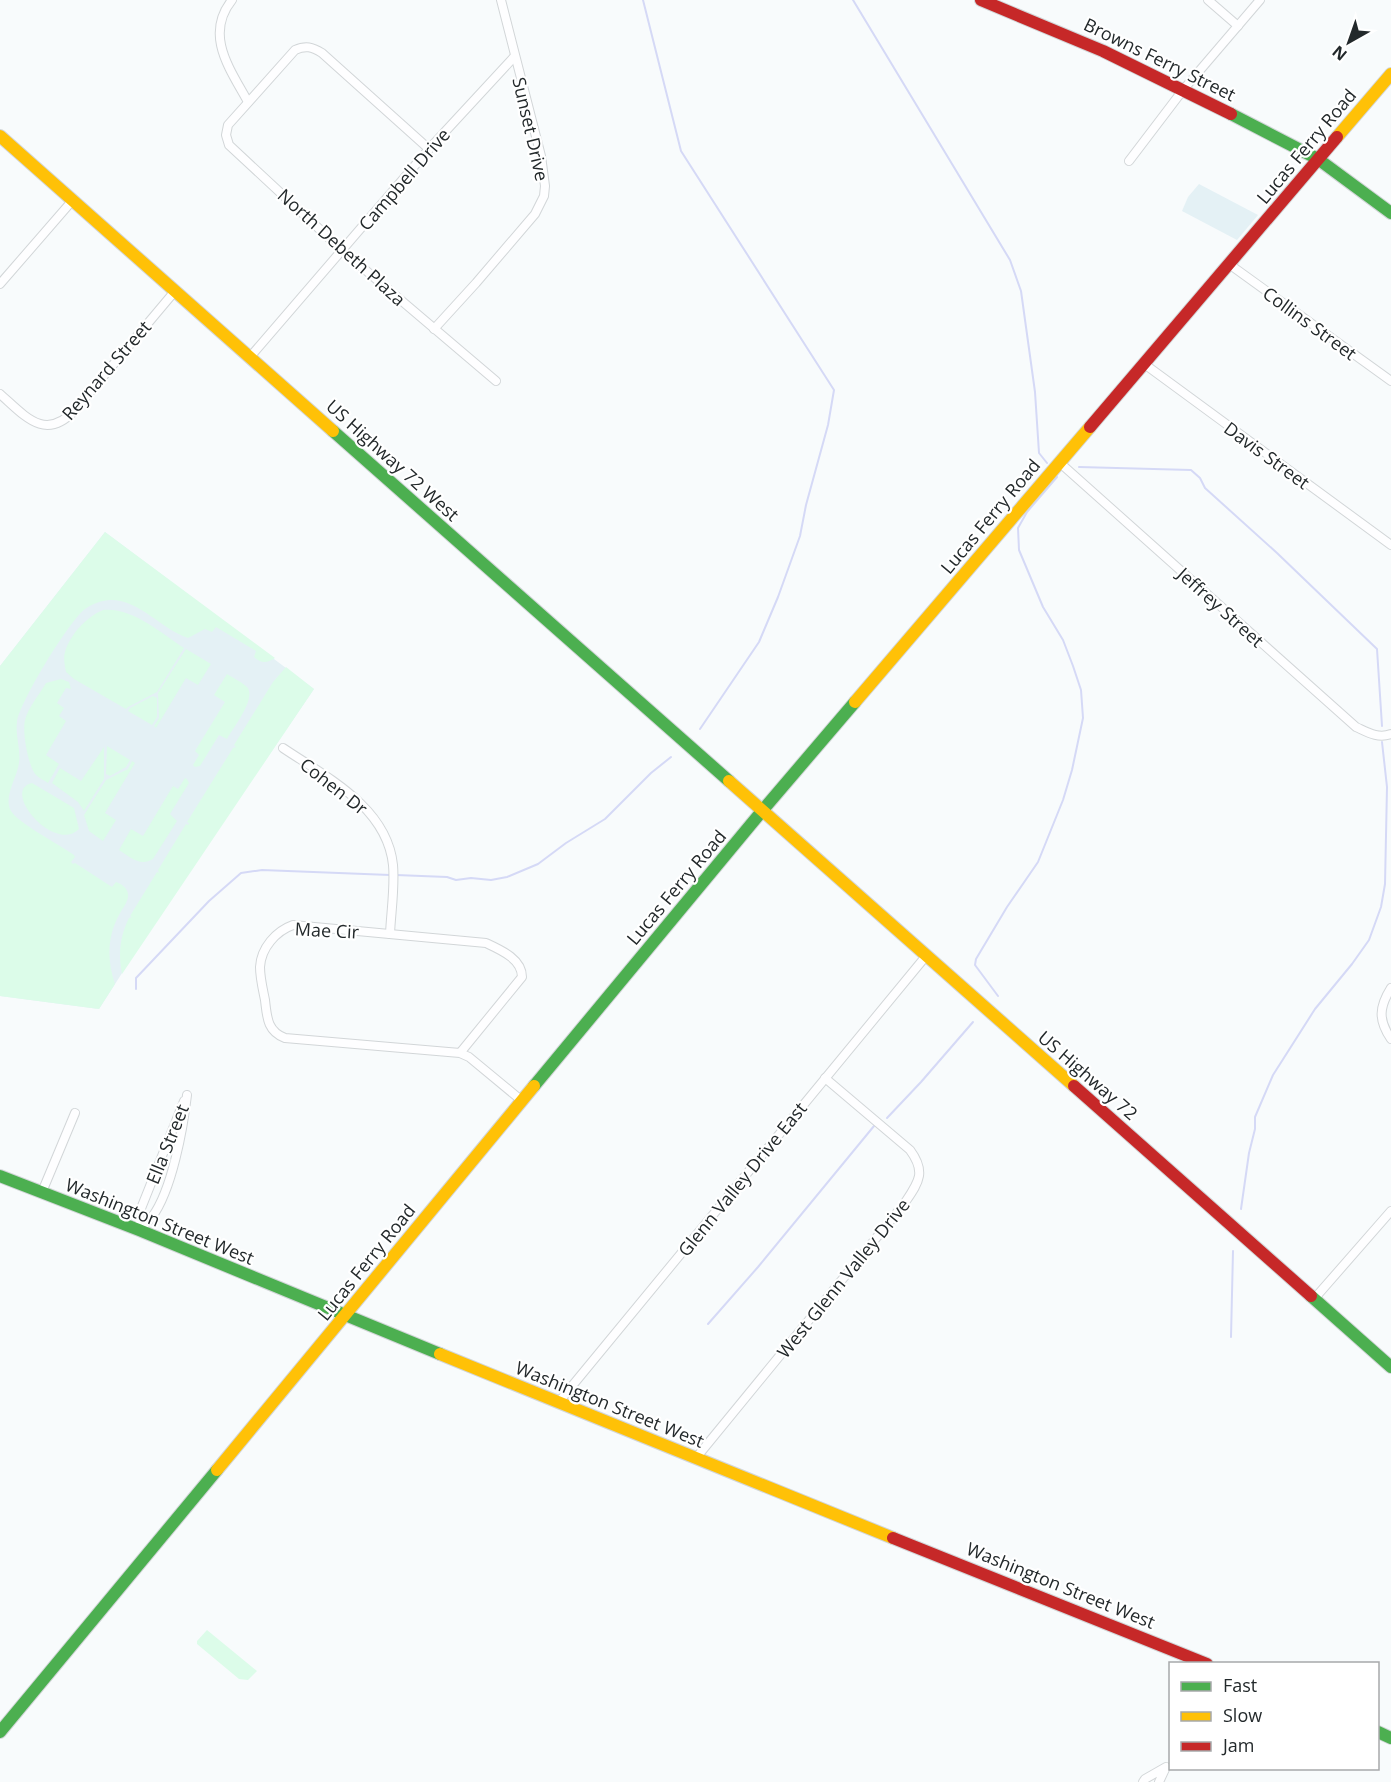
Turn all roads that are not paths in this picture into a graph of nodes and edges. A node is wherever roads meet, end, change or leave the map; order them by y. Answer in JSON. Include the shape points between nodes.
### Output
{"nodes":[{"id":1,"x":232,"y":0,"type":"edge"},
{"id":2,"x":501,"y":0,"type":"edge"},
{"id":3,"x":981,"y":0,"type":"edge"},
{"id":4,"x":1208,"y":0,"type":"edge"},
{"id":5,"x":1260,"y":0,"type":"edge"},
{"id":6,"x":1238,"y":26,"type":"junction"},
{"id":7,"x":514,"y":57,"type":"junction"},
{"id":8,"x":1391,"y":74,"type":"edge"},
{"id":9,"x":1182,"y":90,"type":"junction"},
{"id":10,"x":248,"y":102,"type":"junction"},
{"id":11,"x":0,"y":136,"type":"edge"},
{"id":12,"x":429,"y":149,"type":"junction"},
{"id":13,"x":1318,"y":159,"type":"junction"},
{"id":14,"x":1129,"y":161,"type":"dead end"},
{"id":15,"x":72,"y":201,"type":"junction"},
{"id":16,"x":1391,"y":213,"type":"edge"},
{"id":17,"x":343,"y":250,"type":"junction"},
{"id":18,"x":1229,"y":264,"type":"junction"},
{"id":19,"x":0,"y":284,"type":"edge"},
{"id":20,"x":175,"y":291,"type":"junction"},
{"id":21,"x":434,"y":329,"type":"junction"},
{"id":22,"x":250,"y":357,"type":"junction"},
{"id":23,"x":1143,"y":363,"type":"junction"},
{"id":24,"x":496,"y":381,"type":"dead end"},
{"id":25,"x":1391,"y":381,"type":"edge"},
{"id":26,"x":0,"y":394,"type":"edge"},
{"id":27,"x":1059,"y":462,"type":"junction"},
{"id":28,"x":1391,"y":545,"type":"edge"},
{"id":29,"x":1391,"y":734,"type":"edge"},
{"id":30,"x":283,"y":747,"type":"dead end"},
{"id":31,"x":762,"y":811,"type":"junction"},
{"id":32,"x":390,"y":934,"type":"junction"},
{"id":33,"x":926,"y":956,"type":"junction"},
{"id":34,"x":1391,"y":988,"type":"edge"},
{"id":35,"x":1391,"y":1039,"type":"edge"},
{"id":36,"x":460,"y":1053,"type":"junction"},
{"id":37,"x":825,"y":1078,"type":"junction"},
{"id":38,"x":521,"y":1100,"type":"junction"},
{"id":39,"x":75,"y":1113,"type":"dead end"},
{"id":40,"x":0,"y":1176,"type":"edge"},
{"id":41,"x":42,"y":1192,"type":"junction"},
{"id":42,"x":1391,"y":1211,"type":"edge"},
{"id":43,"x":139,"y":1230,"type":"junction"},
{"id":44,"x":1314,"y":1299,"type":"junction"},
{"id":45,"x":346,"y":1316,"type":"junction"},
{"id":46,"x":1391,"y":1367,"type":"edge"},
{"id":47,"x":558,"y":1403,"type":"junction"},
{"id":48,"x":696,"y":1458,"type":"junction"},
{"id":49,"x":1202,"y":1662,"type":"edge"},
{"id":50,"x":0,"y":1732,"type":"edge"},
{"id":51,"x":1168,"y":1764,"type":"edge"},
{"id":52,"x":1143,"y":1782,"type":"edge"},
{"id":53,"x":1159,"y":1782,"type":"edge"}],
"edges":[{"from":1,"to":10,"type":"street","via":[[219,26],[220,46]]},
{"from":2,"to":7,"type":"street","name":"Sunset Drive"},
{"from":3,"to":9,"type":"main road","name":"Browns Ferry Street","via":[[1057,28]]},
{"from":4,"to":6,"type":"street"},
{"from":5,"to":6,"type":"street"},
{"from":6,"to":9,"type":"street"},
{"from":7,"to":12,"type":"street","name":"Campbell Drive"},
{"from":7,"to":21,"type":"street","name":"Sunset Drive","via":[[541,156],[544,196],[535,214]]},
{"from":8,"to":13,"type":"main road","name":"Lucas Ferry Road"},
{"from":9,"to":13,"type":"main road","name":"Browns Ferry Street"},
{"from":9,"to":14,"type":"street"},
{"from":10,"to":12,"type":"street","name":"North Debeth Plaza","via":[[294,50],[313,47]]},
{"from":10,"to":17,"type":"street","name":"North Debeth Plaza","via":[[228,125],[229,145]]},
{"from":11,"to":15,"type":"main road","name":"US Highway 72 West"},
{"from":12,"to":17,"type":"street","name":"Campbell Drive"},
{"from":13,"to":16,"type":"main road","name":"Browns Ferry Street"},
{"from":13,"to":18,"type":"main road","name":"Lucas Ferry Road"},
{"from":15,"to":19,"type":"street"},
{"from":15,"to":20,"type":"main road","name":"US Highway 72 West"},
{"from":17,"to":21,"type":"street","name":"North Debeth Plaza"},
{"from":17,"to":22,"type":"street","name":"Campbell Drive"},
{"from":18,"to":23,"type":"main road","name":"Lucas Ferry Road"},
{"from":18,"to":25,"type":"street","name":"Collins Street"},
{"from":20,"to":22,"type":"main road","name":"US Highway 72 West"},
{"from":20,"to":26,"type":"street","name":"Reynard Street","via":[[59,424],[39,425]]},
{"from":21,"to":24,"type":"street","name":"North Debeth Plaza"},
{"from":22,"to":31,"type":"main road","name":"US Highway 72 West"},
{"from":23,"to":27,"type":"main road","name":"Lucas Ferry Road"},
{"from":23,"to":28,"type":"street","name":"Davis Street"},
{"from":27,"to":29,"type":"street","name":"Jeffrey Street","via":[[1356,728],[1375,735]]},
{"from":27,"to":31,"type":"main road","name":"Lucas Ferry Road"},
{"from":30,"to":32,"type":"street","name":"Cohen Dr","via":[[364,807],[380,827],[393,869]]},
{"from":31,"to":33,"type":"main road","name":"US Highway 72"},
{"from":31,"to":38,"type":"main road","name":"Lucas Ferry Road"},
{"from":32,"to":36,"type":"street","name":"Mae Cir","via":[[486,943],[501,950],[522,969],[522,977]]},
{"from":32,"to":36,"type":"street","name":"Mae Cir","via":[[292,925],[275,935],[260,968],[268,1023],[273,1032],[285,1038]]},
{"from":33,"to":37,"type":"street","name":"Glenn Valley Drive East"},
{"from":33,"to":44,"type":"main road","name":"US Highway 72"},
{"from":34,"to":35,"type":"street","via":[[1384,999],[1381,1018]]},
{"from":36,"to":38,"type":"street","name":"Mae Cir"},
{"from":37,"to":47,"type":"street","name":"Glenn Valley Drive East"},
{"from":37,"to":48,"type":"street","name":"West Glenn Valley Drive","via":[[910,1150],[920,1168],[919,1179],[904,1204]]},
{"from":38,"to":45,"type":"main road","name":"Lucas Ferry Road"},
{"from":39,"to":41,"type":"street"},
{"from":40,"to":41,"type":"main road","name":"Washington Street West"},
{"from":41,"to":43,"type":"main road","name":"Washington Street West"},
{"from":42,"to":44,"type":"street"},
{"from":43,"to":43,"type":"street","name":"Ella Street","via":[[153,1216],[172,1172],[187,1095],[140,1211]]},
{"from":43,"to":45,"type":"main road","name":"Washington Street West"},
{"from":44,"to":46,"type":"main road","name":"US Highway 72"},
{"from":45,"to":47,"type":"main road","name":"Washington Street West"},
{"from":45,"to":50,"type":"main road","name":"Lucas Ferry Road"},
{"from":47,"to":48,"type":"main road","name":"Washington Street West"},
{"from":48,"to":49,"type":"main road","name":"Washington Street West"},
{"from":51,"to":52,"type":"street"},
{"from":51,"to":53,"type":"street"}]}
